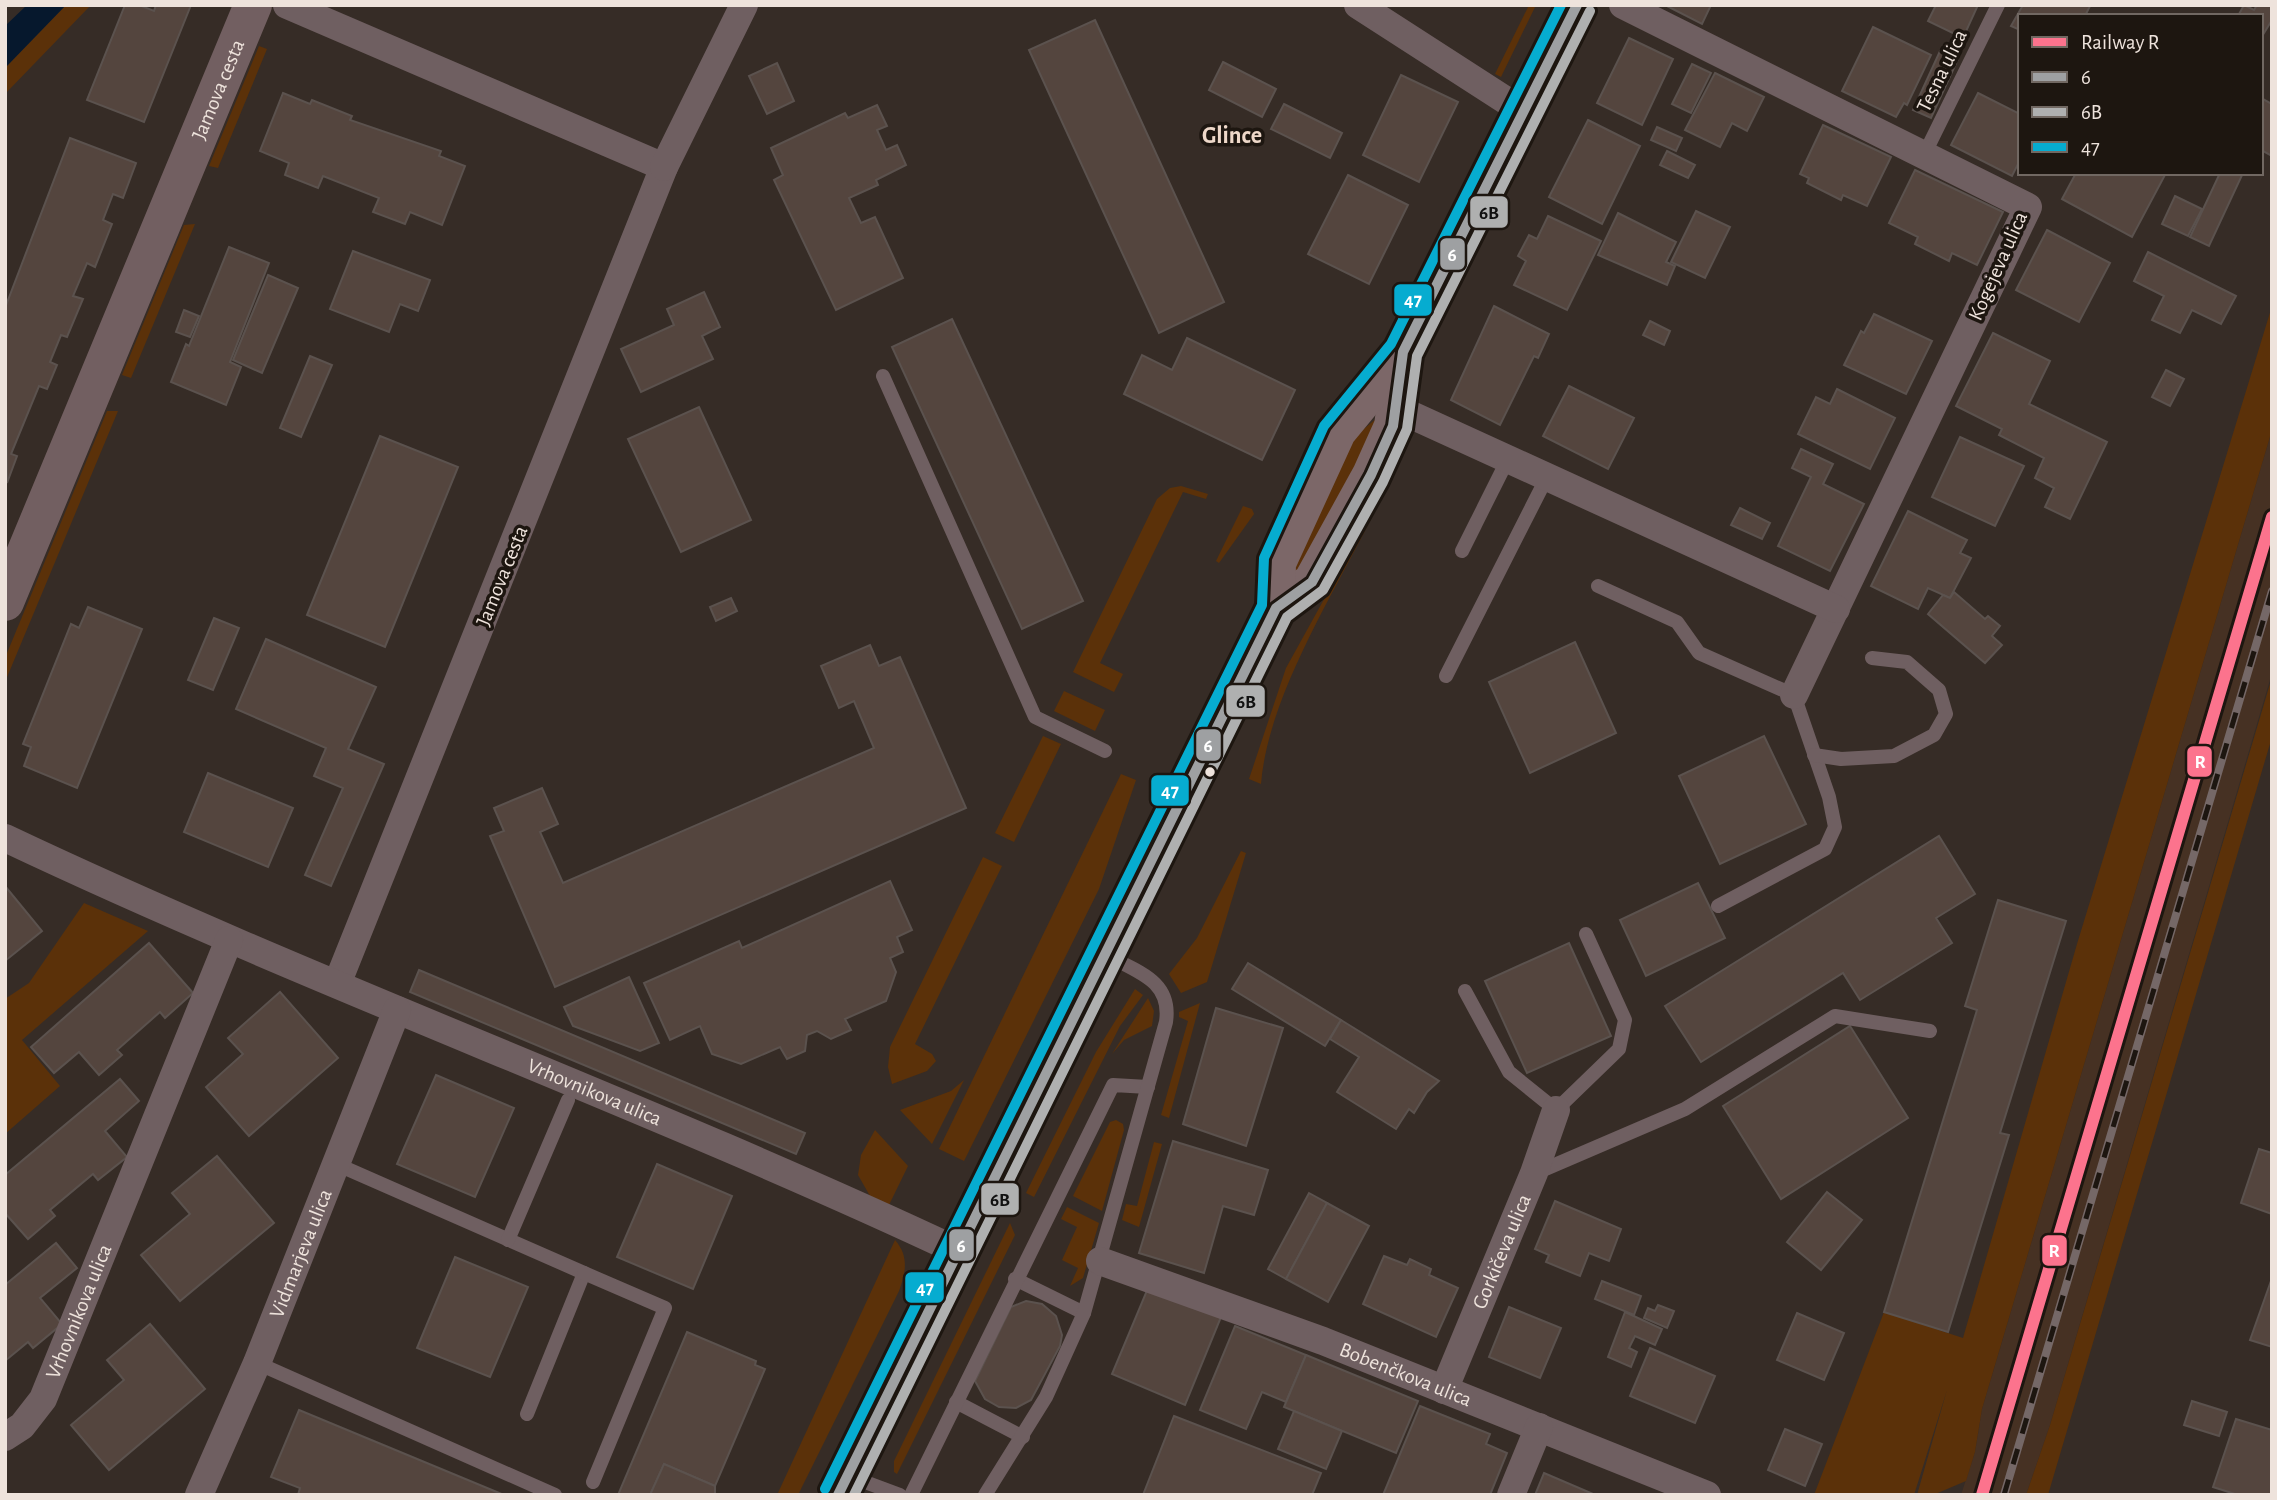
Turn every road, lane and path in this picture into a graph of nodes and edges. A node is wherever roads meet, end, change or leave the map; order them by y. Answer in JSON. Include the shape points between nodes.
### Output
{"nodes":[{"id":1,"x":253,"y":5,"type":"edge"},
{"id":2,"x":288,"y":5,"type":"edge"},
{"id":3,"x":744,"y":5,"type":"edge"},
{"id":4,"x":1358,"y":5,"type":"edge"},
{"id":5,"x":1577,"y":5,"type":"edge"},
{"id":6,"x":1623,"y":5,"type":"edge"},
{"id":7,"x":1998,"y":5,"type":"edge"},
{"id":8,"x":1524,"y":112,"type":"junction"},
{"id":9,"x":1924,"y":155,"type":"junction"},
{"id":10,"x":664,"y":167,"type":"junction"},
{"id":11,"x":883,"y":376,"type":"dead end"},
{"id":12,"x":1383,"y":400,"type":"junction"},
{"id":13,"x":1507,"y":459,"type":"junction"},
{"id":14,"x":1547,"y":477,"type":"junction"},
{"id":15,"x":1462,"y":551,"type":"dead end"},
{"id":16,"x":1598,"y":586,"type":"dead end"},
{"id":17,"x":5,"y":602,"type":"edge"},
{"id":18,"x":1836,"y":609,"type":"junction"},
{"id":19,"x":1872,"y":658,"type":"dead end"},
{"id":20,"x":1447,"y":676,"type":"dead end"},
{"id":21,"x":1794,"y":695,"type":"junction"},
{"id":22,"x":1105,"y":751,"type":"dead end"},
{"id":23,"x":1814,"y":754,"type":"junction"},
{"id":24,"x":5,"y":838,"type":"edge"},
{"id":25,"x":1718,"y":906,"type":"dead end"},
{"id":26,"x":1586,"y":934,"type":"dead end"},
{"id":27,"x":229,"y":940,"type":"junction"},
{"id":28,"x":1105,"y":954,"type":"junction"},
{"id":29,"x":337,"y":984,"type":"junction"},
{"id":30,"x":1465,"y":991,"type":"dead end"},
{"id":31,"x":397,"y":1010,"type":"junction"},
{"id":32,"x":1930,"y":1031,"type":"dead end"},
{"id":33,"x":1149,"y":1087,"type":"junction"},
{"id":34,"x":568,"y":1100,"type":"dead end"},
{"id":35,"x":1556,"y":1110,"type":"junction"},
{"id":36,"x":336,"y":1164,"type":"junction"},
{"id":37,"x":1534,"y":1173,"type":"junction"},
{"id":38,"x":508,"y":1240,"type":"junction"},
{"id":39,"x":958,"y":1251,"type":"junction"},
{"id":40,"x":1100,"y":1261,"type":"junction"},
{"id":41,"x":584,"y":1273,"type":"junction"},
{"id":42,"x":1015,"y":1279,"type":"junction"},
{"id":43,"x":1084,"y":1313,"type":"junction"},
{"id":44,"x":257,"y":1363,"type":"junction"},
{"id":45,"x":1444,"y":1390,"type":"junction"},
{"id":46,"x":957,"y":1402,"type":"junction"},
{"id":47,"x":527,"y":1414,"type":"dead end"},
{"id":48,"x":1539,"y":1427,"type":"junction"},
{"id":49,"x":5,"y":1437,"type":"edge"},
{"id":50,"x":1023,"y":1437,"type":"junction"},
{"id":51,"x":593,"y":1482,"type":"dead end"},
{"id":52,"x":843,"y":1485,"type":"edge"},
{"id":53,"x":199,"y":1495,"type":"edge"},
{"id":54,"x":555,"y":1495,"type":"edge"},
{"id":55,"x":900,"y":1495,"type":"edge"},
{"id":56,"x":911,"y":1495,"type":"edge"},
{"id":57,"x":985,"y":1495,"type":"edge"},
{"id":58,"x":1511,"y":1495,"type":"edge"},
{"id":59,"x":1707,"y":1495,"type":"edge"}],
"edges":[{"from":1,"to":17,"type":"street","name":"Jamova cesta"},
{"from":2,"to":10,"type":"street"},
{"from":3,"to":10,"type":"street","name":"Jamova cesta"},
{"from":4,"to":8,"type":"street"},
{"from":5,"to":8,"type":"main road"},
{"from":6,"to":9,"type":"street","name":"Kogejeva ulica"},
{"from":7,"to":9,"type":"lane","name":"Tesna ulica"},
{"from":8,"to":12,"type":"main road"},
{"from":9,"to":18,"type":"street","name":"Kogejeva ulica","via":[[2028,207]]},
{"from":10,"to":29,"type":"street","name":"Jamova cesta"},
{"from":11,"to":22,"type":"lane","via":[[1035,717]]},
{"from":12,"to":13,"type":"street"},
{"from":12,"to":28,"type":"main road","via":[[1337,432],[1277,563],[1276,608]]},
{"from":13,"to":14,"type":"street"},
{"from":13,"to":15,"type":"lane"},
{"from":14,"to":18,"type":"street"},
{"from":14,"to":20,"type":"lane"},
{"from":16,"to":21,"type":"lane","via":[[1677,622],[1699,653]]},
{"from":18,"to":21,"type":"street","name":"Kogejeva ulica"},
{"from":19,"to":23,"type":"lane","via":[[1907,662],[1939,690],[1946,714],[1934,736],[1894,756],[1841,759]]},
{"from":21,"to":23,"type":"lane"},
{"from":23,"to":25,"type":"lane","via":[[1835,827],[1825,849]]},
{"from":24,"to":27,"type":"street","name":"Vrhovnikova ulica"},
{"from":26,"to":35,"type":"lane","via":[[1625,1020],[1619,1049]]},
{"from":27,"to":29,"type":"street","name":"Vrhovnikova ulica"},
{"from":27,"to":49,"type":"street","name":"Vrhovnikova ulica","via":[[43,1399],[22,1426]]},
{"from":28,"to":33,"type":"lane","via":[[1147,976],[1166,999],[1166,1022]]},
{"from":28,"to":39,"type":"main road"},
{"from":29,"to":31,"type":"street","name":"Vrhovnikova ulica"},
{"from":30,"to":35,"type":"lane","via":[[1509,1072]]},
{"from":31,"to":36,"type":"street","name":"Vidmarjeva ulica"},
{"from":31,"to":39,"type":"street","name":"Vrhovnikova ulica","via":[[804,1180]]},
{"from":32,"to":37,"type":"lane","via":[[1835,1016],[1685,1109]]},
{"from":33,"to":40,"type":"lane"},
{"from":33,"to":42,"type":"lane","via":[[1114,1085]]},
{"from":34,"to":38,"type":"lane"},
{"from":35,"to":37,"type":"street","name":"Gorkičeva ulica"},
{"from":36,"to":38,"type":"lane"},
{"from":36,"to":44,"type":"street","name":"Vidmarjeva ulica"},
{"from":37,"to":45,"type":"street","name":"Gorkičeva ulica"},
{"from":38,"to":41,"type":"lane"},
{"from":39,"to":52,"type":"main road"},
{"from":40,"to":43,"type":"lane"},
{"from":40,"to":45,"type":"street","name":"Bobenčkova ulica"},
{"from":41,"to":47,"type":"lane"},
{"from":41,"to":51,"type":"lane","via":[[665,1308]]},
{"from":42,"to":43,"type":"lane"},
{"from":42,"to":46,"type":"lane"},
{"from":43,"to":50,"type":"lane"},
{"from":44,"to":53,"type":"street","name":"Vidmarjeva ulica"},
{"from":44,"to":54,"type":"lane"},
{"from":45,"to":48,"type":"street","name":"Bobenčkova ulica"},
{"from":46,"to":50,"type":"lane"},
{"from":46,"to":56,"type":"lane"},
{"from":48,"to":58,"type":"street"},
{"from":48,"to":59,"type":"street","name":"Bobenčkova ulica"},
{"from":50,"to":57,"type":"lane"},
{"from":52,"to":55,"type":"lane"}]}
